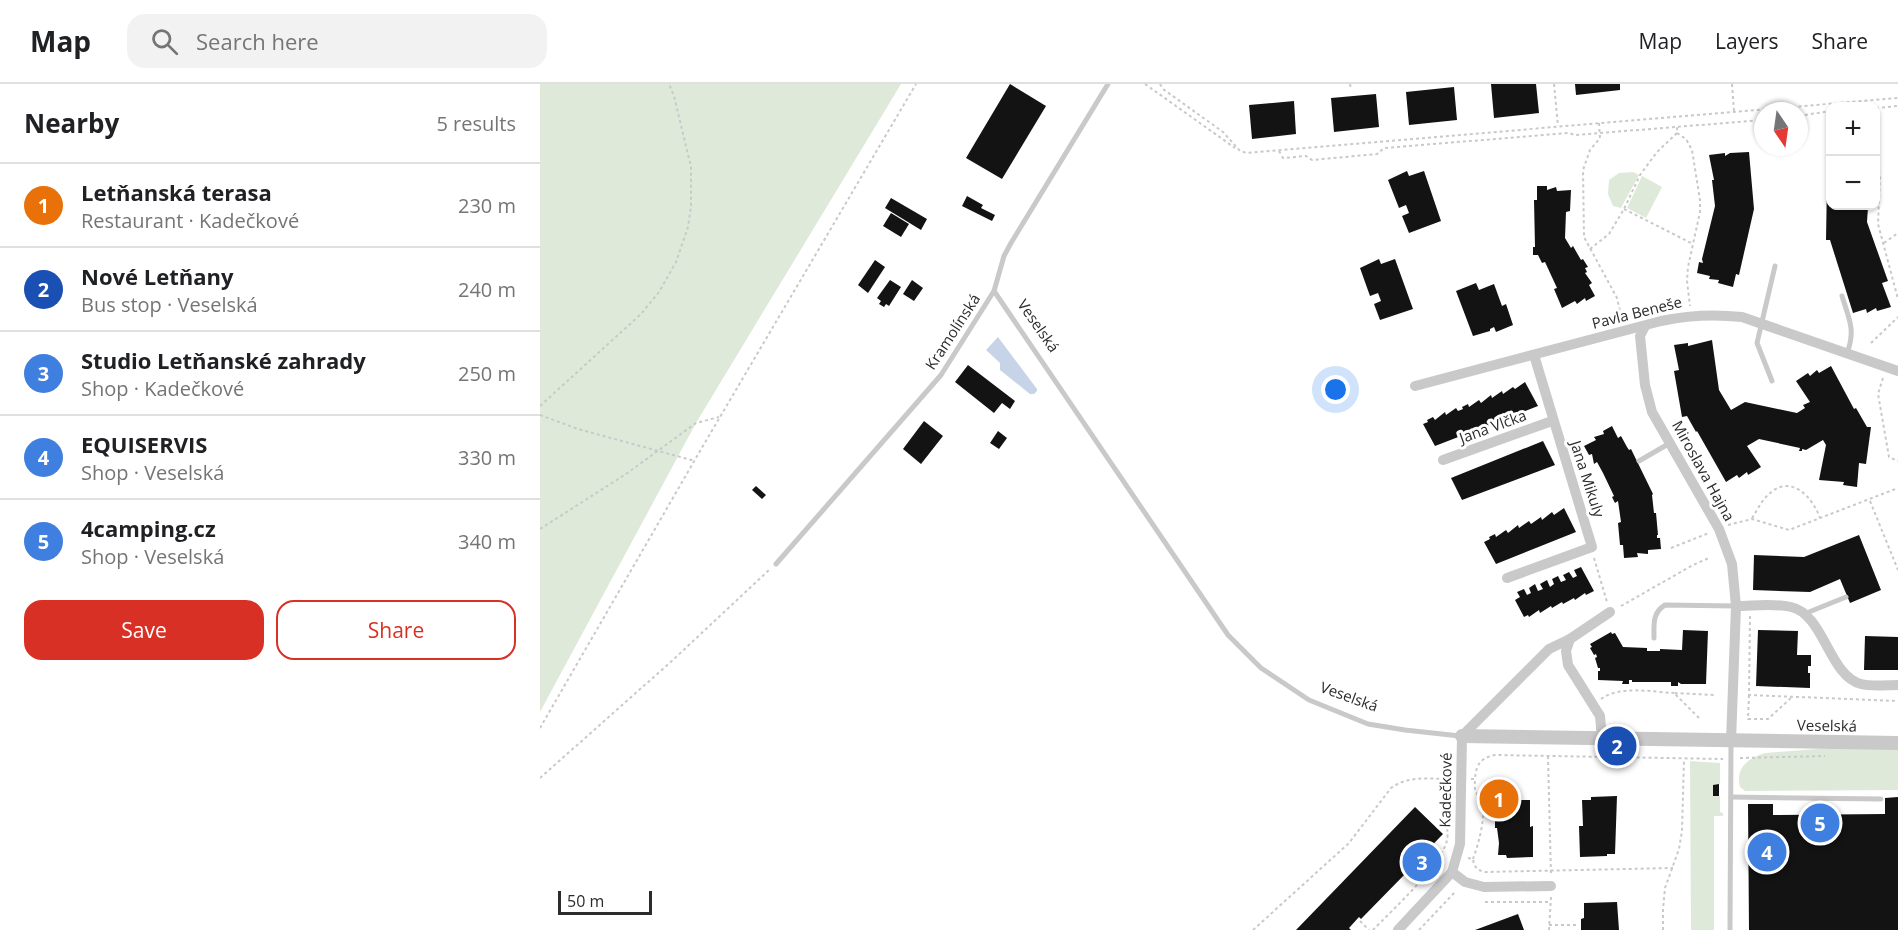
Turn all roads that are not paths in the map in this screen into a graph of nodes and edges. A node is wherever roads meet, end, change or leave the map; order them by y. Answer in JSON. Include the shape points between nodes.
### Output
{"nodes":[{"id":1,"x":1108,"y":84,"type":"edge"},
{"id":2,"x":1775,"y":266,"type":"dead end"},
{"id":3,"x":994,"y":291,"type":"junction"},
{"id":4,"x":1842,"y":296,"type":"dead end"},
{"id":5,"x":1760,"y":322,"type":"junction"},
{"id":6,"x":1645,"y":326,"type":"junction"},
{"id":7,"x":1847,"y":353,"type":"junction"},
{"id":8,"x":1534,"y":355,"type":"junction"},
{"id":9,"x":1898,"y":371,"type":"edge"},
{"id":10,"x":1772,"y":381,"type":"dead end"},
{"id":11,"x":1415,"y":386,"type":"dead end"},
{"id":12,"x":1552,"y":421,"type":"junction"},
{"id":13,"x":1670,"y":443,"type":"junction"},
{"id":14,"x":1443,"y":460,"type":"dead end"},
{"id":15,"x":1639,"y":461,"type":"dead end"},
{"id":16,"x":776,"y":564,"type":"road end"},
{"id":17,"x":1507,"y":578,"type":"dead end"},
{"id":18,"x":1846,"y":597,"type":"dead end"},
{"id":19,"x":1736,"y":606,"type":"junction"},
{"id":20,"x":1610,"y":612,"type":"road end"},
{"id":21,"x":1804,"y":614,"type":"junction"},
{"id":22,"x":1654,"y":638,"type":"dead end"},
{"id":23,"x":1570,"y":639,"type":"junction"},
{"id":24,"x":1898,"y":685,"type":"edge"},
{"id":25,"x":1462,"y":736,"type":"junction"},
{"id":26,"x":1602,"y":738,"type":"junction"},
{"id":27,"x":1731,"y":741,"type":"junction"},
{"id":28,"x":1898,"y":743,"type":"edge"},
{"id":29,"x":1731,"y":797,"type":"junction"},
{"id":30,"x":1881,"y":799,"type":"dead end"},
{"id":31,"x":1452,"y":872,"type":"junction"},
{"id":32,"x":1551,"y":886,"type":"road end"},
{"id":33,"x":1398,"y":930,"type":"edge"},
{"id":34,"x":1730,"y":930,"type":"edge"}],
"edges":[{"from":1,"to":3,"type":"lane","name":"Kramolínská","via":[[1011,243]]},
{"from":2,"to":5,"type":"lane"},
{"from":3,"to":16,"type":"lane","name":"Kramolínská","via":[[941,375]]},
{"from":3,"to":25,"type":"lane","name":"Veselská","via":[[1228,635],[1261,668],[1309,700],[1368,724]]},
{"from":4,"to":7,"type":"lane","via":[[1852,327]]},
{"from":5,"to":6,"type":"street","name":"Pavla Beneše","via":[[1691,314]]},
{"from":5,"to":7,"type":"street","name":"Pavla Beneše"},
{"from":5,"to":10,"type":"lane","via":[[1758,350]]},
{"from":6,"to":8,"type":"street","name":"Pavla Beneše"},
{"from":6,"to":13,"type":"street","name":"Miroslava Hajna","via":[[1640,336],[1645,385],[1652,412]]},
{"from":7,"to":9,"type":"street","name":"Pavla Beneše"},
{"from":8,"to":11,"type":"street","name":"Pavla Beneše"},
{"from":8,"to":12,"type":"street","name":"Jana Mikuly"},
{"from":12,"to":14,"type":"street","name":"Jana Vlčka"},
{"from":12,"to":17,"type":"street","name":"Jana Mikuly","via":[[1592,547]]},
{"from":13,"to":15,"type":"lane"},
{"from":13,"to":19,"type":"street","name":"Miroslava Hajna","via":[[1719,529],[1732,564]]},
{"from":18,"to":21,"type":"lane"},
{"from":19,"to":21,"type":"street","via":[[1792,607]]},
{"from":19,"to":22,"type":"lane","via":[[1665,605],[1655,614]]},
{"from":19,"to":27,"type":"street","name":"Miroslava Hajna"},
{"from":20,"to":23,"type":"street"},
{"from":21,"to":24,"type":"street","via":[[1851,679],[1861,684]]},
{"from":23,"to":25,"type":"street","via":[[1549,649]]},
{"from":23,"to":26,"type":"street","via":[[1566,651],[1568,664],[1600,716]]},
{"from":25,"to":26,"type":"street","name":"Veselská"},
{"from":25,"to":31,"type":"street","name":"Kadečkové","via":[[1460,844]]},
{"from":26,"to":27,"type":"street","name":"Veselská"},
{"from":27,"to":28,"type":"street","name":"Veselská"},
{"from":27,"to":29,"type":"lane"},
{"from":29,"to":30,"type":"lane"},
{"from":29,"to":34,"type":"lane"},
{"from":31,"to":32,"type":"street","via":[[1465,882],[1484,887]]},
{"from":31,"to":33,"type":"street","name":"Kadečkové"}]}
